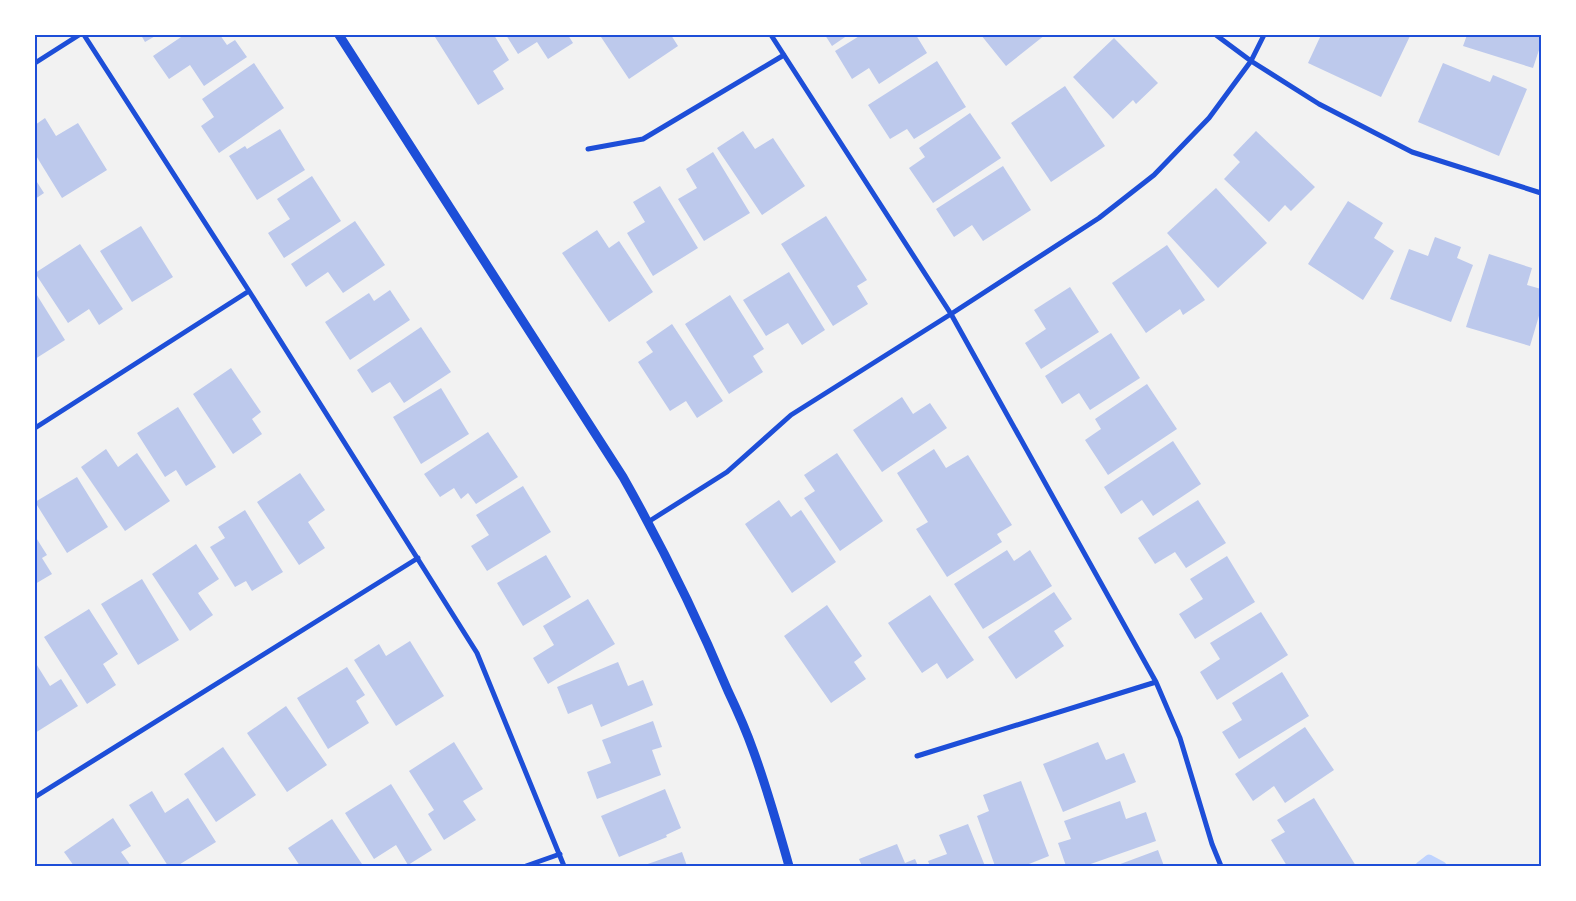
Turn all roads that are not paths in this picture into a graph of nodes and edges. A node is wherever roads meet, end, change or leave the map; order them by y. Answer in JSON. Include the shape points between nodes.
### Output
{"nodes":[{"id":1,"x":79,"y":35,"type":"edge"},
{"id":2,"x":84,"y":35,"type":"edge"},
{"id":3,"x":339,"y":35,"type":"edge"},
{"id":4,"x":771,"y":35,"type":"edge"},
{"id":5,"x":1216,"y":35,"type":"edge"},
{"id":6,"x":1264,"y":35,"type":"edge"},
{"id":7,"x":784,"y":55,"type":"junction"},
{"id":8,"x":1251,"y":61,"type":"junction"},
{"id":9,"x":35,"y":63,"type":"edge"},
{"id":10,"x":588,"y":149,"type":"dead end"},
{"id":11,"x":1541,"y":193,"type":"edge"},
{"id":12,"x":249,"y":291,"type":"junction"},
{"id":13,"x":951,"y":314,"type":"junction"},
{"id":14,"x":35,"y":428,"type":"edge"},
{"id":15,"x":648,"y":522,"type":"junction"},
{"id":16,"x":418,"y":558,"type":"junction"},
{"id":17,"x":1156,"y":682,"type":"junction"},
{"id":18,"x":917,"y":756,"type":"dead end"},
{"id":19,"x":35,"y":797,"type":"edge"},
{"id":20,"x":560,"y":854,"type":"junction"},
{"id":21,"x":526,"y":866,"type":"edge"},
{"id":22,"x":564,"y":866,"type":"edge"},
{"id":23,"x":789,"y":866,"type":"edge"},
{"id":24,"x":1221,"y":866,"type":"edge"}],
"edges":[{"from":1,"to":9,"type":"street"},
{"from":2,"to":12,"type":"street"},
{"from":3,"to":15,"type":"street"},
{"from":4,"to":7,"type":"street"},
{"from":5,"to":8,"type":"street"},
{"from":6,"to":8,"type":"street"},
{"from":7,"to":10,"type":"street","via":[[643,139]]},
{"from":7,"to":13,"type":"street"},
{"from":8,"to":11,"type":"street","via":[[1319,104],[1412,152]]},
{"from":8,"to":13,"type":"street","via":[[1208,118],[1154,175],[1099,218]]},
{"from":12,"to":14,"type":"street"},
{"from":12,"to":16,"type":"street"},
{"from":13,"to":15,"type":"street","via":[[790,415],[727,472]]},
{"from":13,"to":17,"type":"street"},
{"from":15,"to":23,"type":"street","via":[[684,590],[753,749]]},
{"from":16,"to":19,"type":"street"},
{"from":16,"to":20,"type":"street","via":[[477,653]]},
{"from":17,"to":18,"type":"street"},
{"from":17,"to":24,"type":"street","via":[[1180,738]]},
{"from":20,"to":21,"type":"street"},
{"from":20,"to":22,"type":"street"}]}
